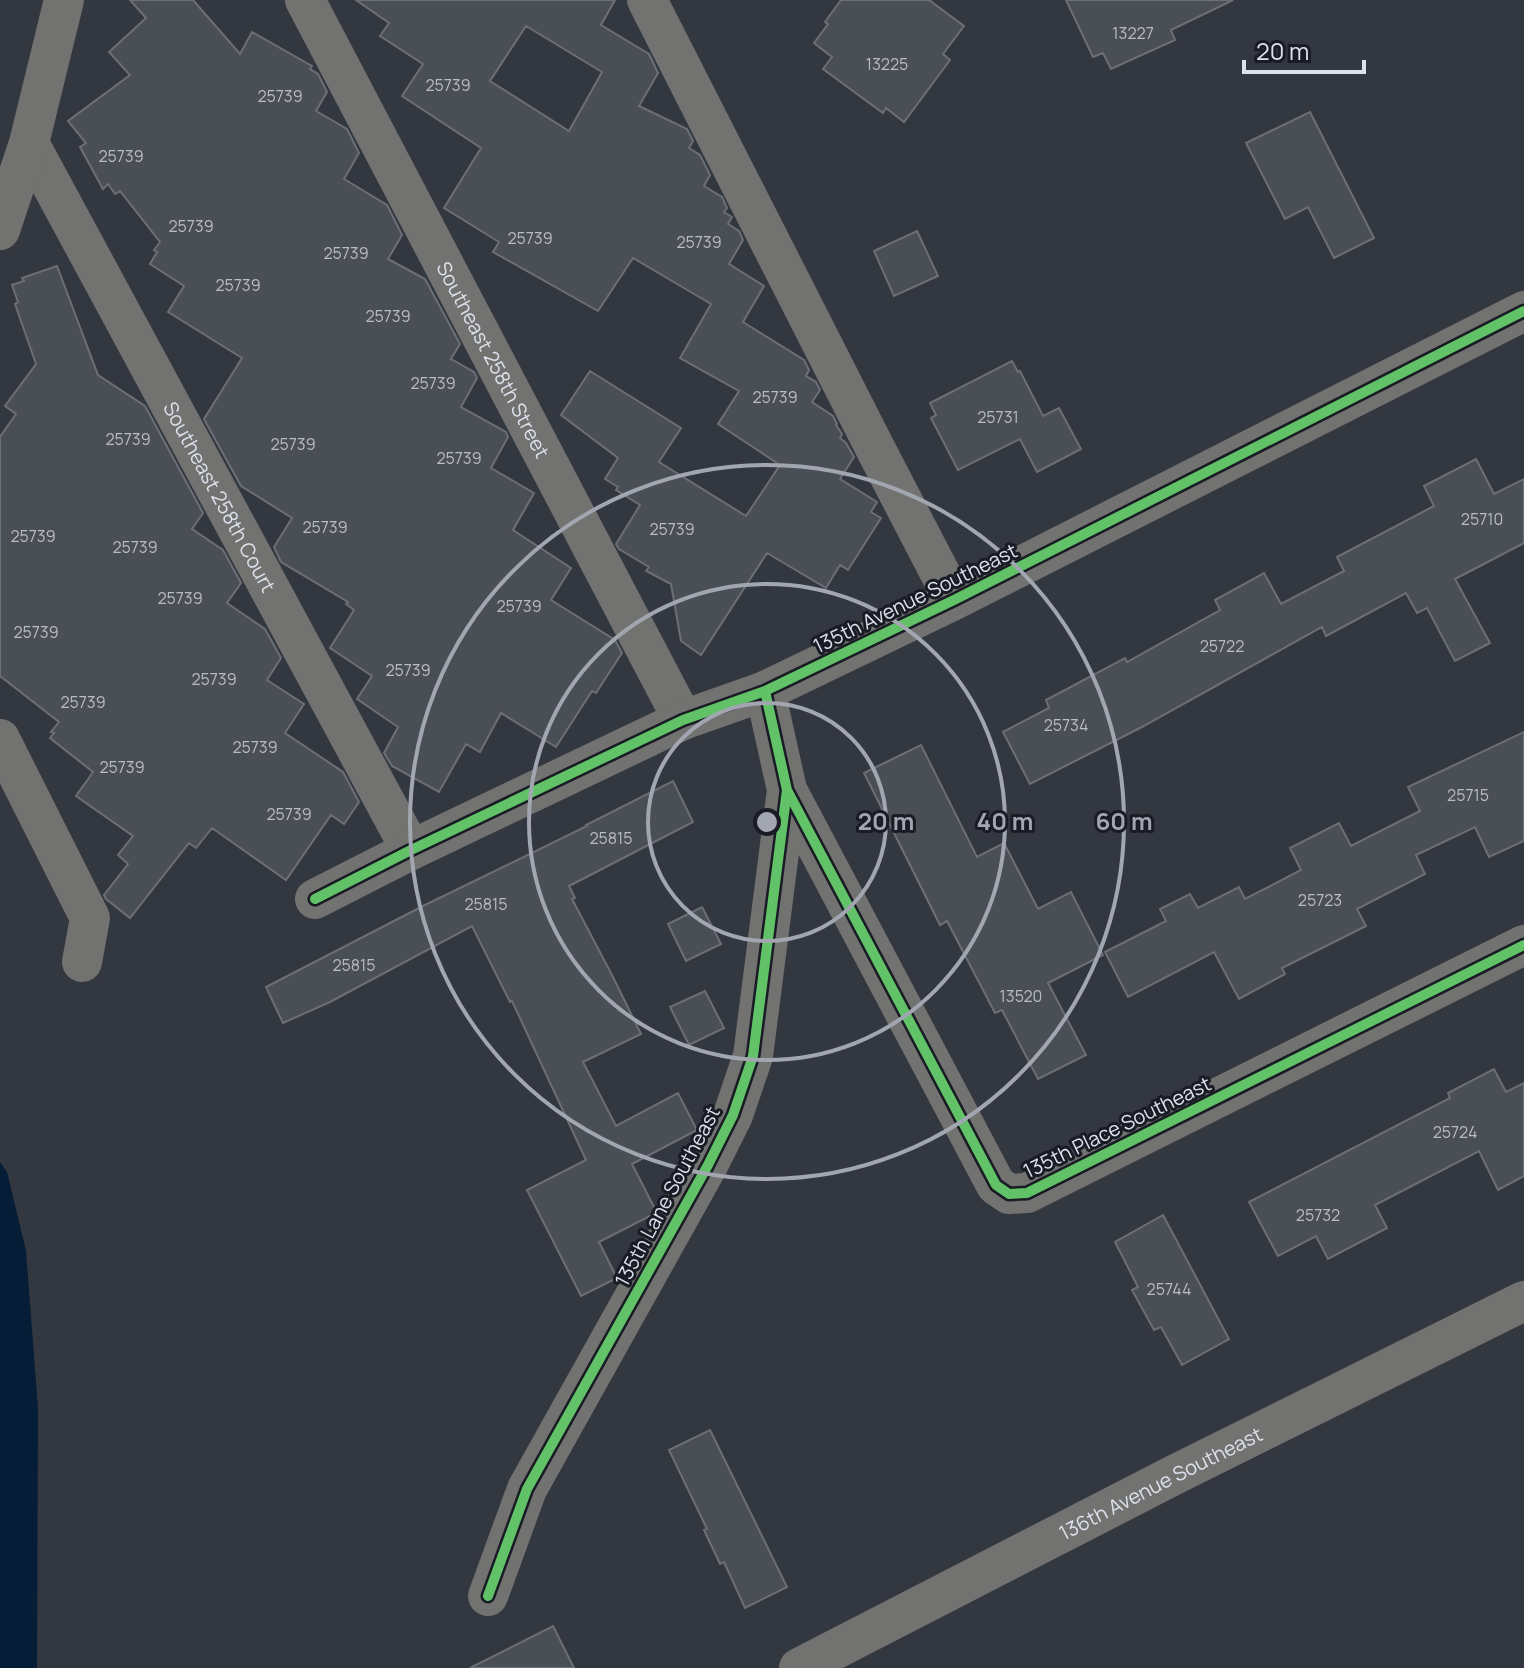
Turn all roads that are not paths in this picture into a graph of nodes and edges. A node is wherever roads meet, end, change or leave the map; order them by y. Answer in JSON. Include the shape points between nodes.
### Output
{"nodes":[{"id":1,"x":64,"y":0,"type":"edge"},
{"id":2,"x":305,"y":0,"type":"edge"},
{"id":3,"x":647,"y":0,"type":"edge"},
{"id":4,"x":29,"y":143,"type":"junction"},
{"id":5,"x":0,"y":230,"type":"edge"},
{"id":6,"x":1524,"y":311,"type":"edge"},
{"id":7,"x":954,"y":600,"type":"junction"},
{"id":8,"x":765,"y":691,"type":"junction"},
{"id":9,"x":683,"y":720,"type":"junction"},
{"id":10,"x":0,"y":739,"type":"edge"},
{"id":11,"x":787,"y":790,"type":"junction"},
{"id":12,"x":411,"y":850,"type":"junction"},
{"id":13,"x":315,"y":899,"type":"dead end"},
{"id":14,"x":1524,"y":945,"type":"edge"},
{"id":15,"x":82,"y":962,"type":"dead end"},
{"id":16,"x":1524,"y":1301,"type":"edge"},
{"id":17,"x":488,"y":1596,"type":"dead end"},
{"id":18,"x":799,"y":1668,"type":"edge"}],
"edges":[{"from":1,"to":4,"type":"street"},
{"from":2,"to":9,"type":"street","name":"Southeast 258th Street"},
{"from":3,"to":7,"type":"street"},
{"from":4,"to":5,"type":"street"},
{"from":4,"to":12,"type":"street","name":"Southeast 258th Court"},
{"from":6,"to":7,"type":"street","name":"135th Avenue Southeast"},
{"from":7,"to":8,"type":"street","name":"135th Avenue Southeast"},
{"from":8,"to":9,"type":"street","name":"135th Avenue Southeast"},
{"from":8,"to":11,"type":"street","name":"135th Lane Southeast"},
{"from":9,"to":12,"type":"street","name":"135th Avenue Southeast"},
{"from":10,"to":15,"type":"street","via":[[90,918]]},
{"from":11,"to":14,"type":"street","name":"135th Place Southeast","via":[[996,1185],[1009,1194],[1027,1193]]},
{"from":11,"to":17,"type":"street","name":"135th Lane Southeast","via":[[753,1056],[733,1115],[527,1489]]},
{"from":12,"to":13,"type":"street","name":"135th Avenue Southeast"},
{"from":16,"to":18,"type":"street","name":"136th Avenue Southeast"}]}
